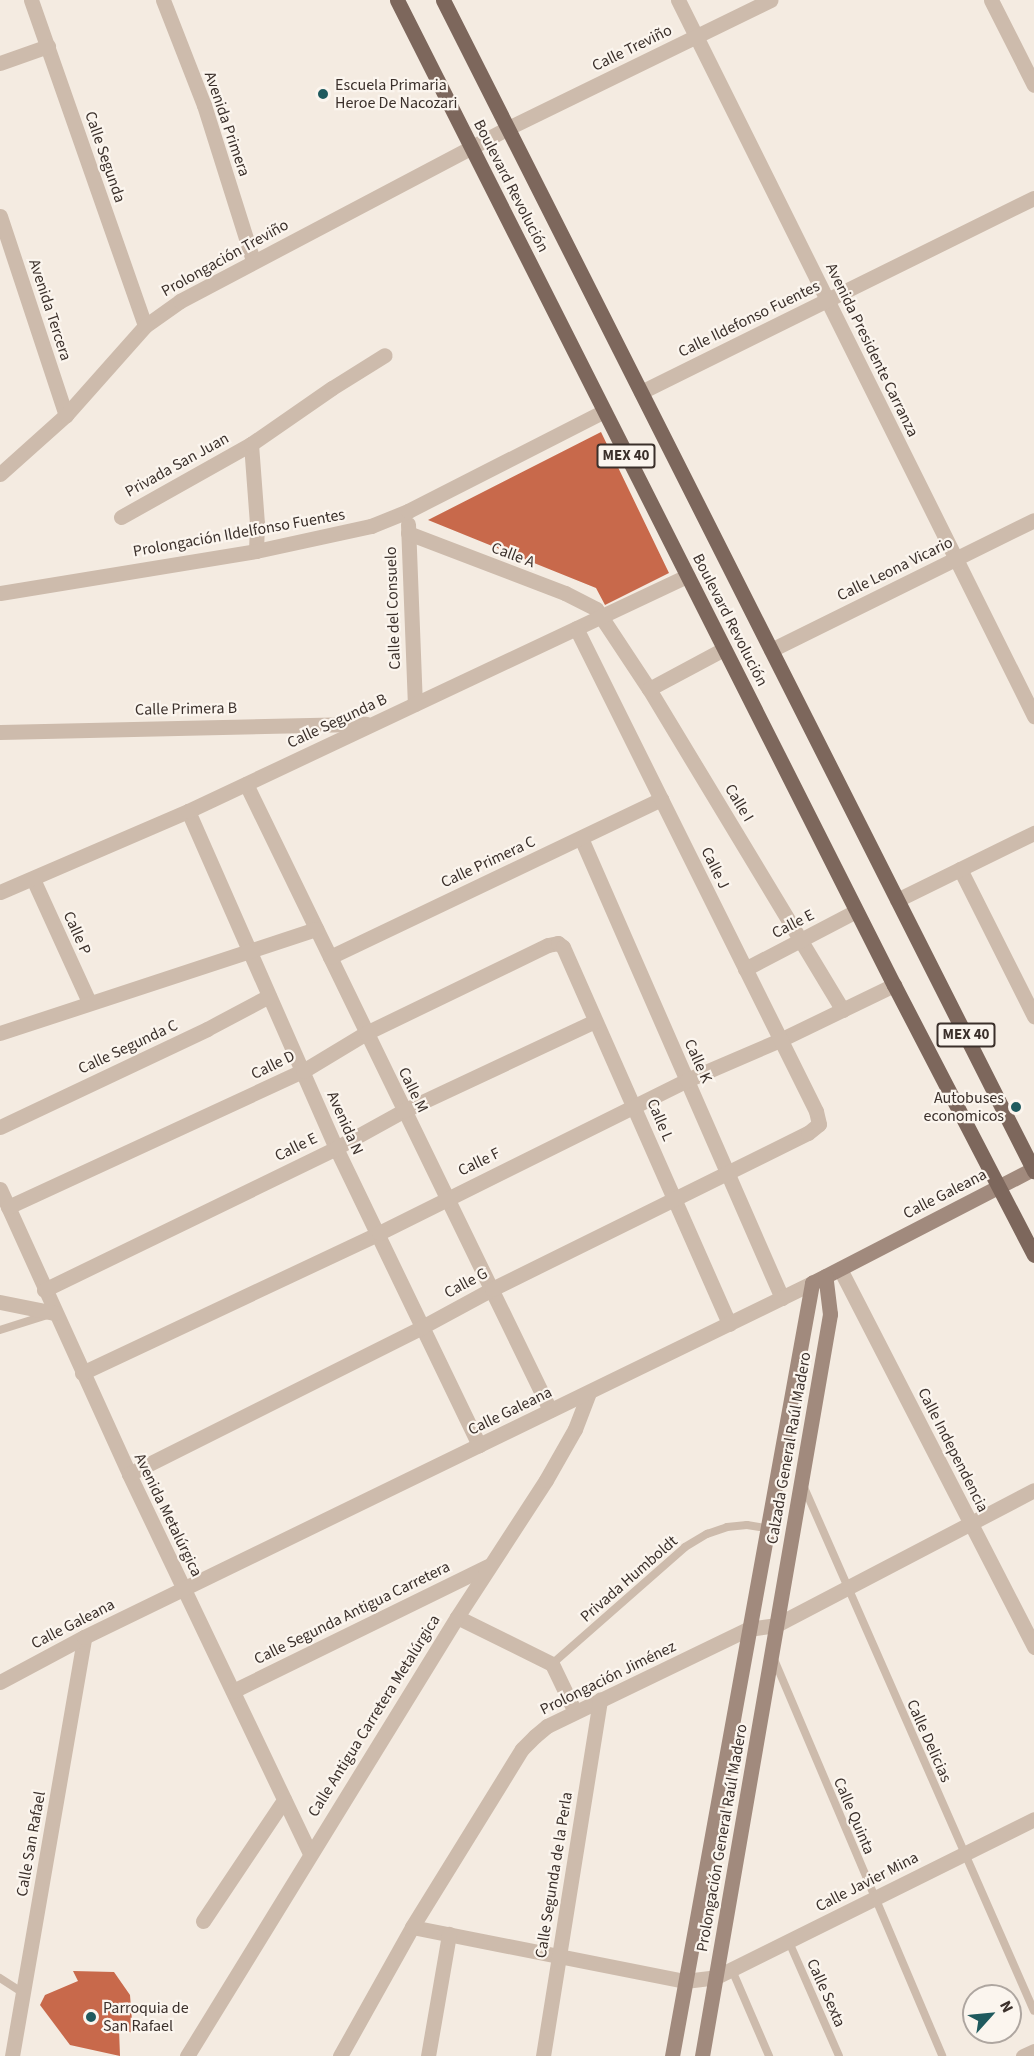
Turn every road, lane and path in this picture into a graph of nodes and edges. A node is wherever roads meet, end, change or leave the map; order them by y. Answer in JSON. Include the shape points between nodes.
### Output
{"nodes":[{"id":1,"x":31,"y":0,"type":"edge"},
{"id":2,"x":163,"y":0,"type":"edge"},
{"id":3,"x":397,"y":0,"type":"edge"},
{"id":4,"x":443,"y":0,"type":"edge"},
{"id":5,"x":678,"y":0,"type":"edge"},
{"id":6,"x":771,"y":0,"type":"edge"},
{"id":7,"x":992,"y":0,"type":"edge"},
{"id":8,"x":696,"y":37,"type":"junction"},
{"id":9,"x":48,"y":46,"type":"junction"},
{"id":10,"x":0,"y":63,"type":"edge"},
{"id":11,"x":1034,"y":85,"type":"edge"},
{"id":12,"x":508,"y":128,"type":"junction"},
{"id":13,"x":471,"y":148,"type":"junction"},
{"id":14,"x":1034,"y":198,"type":"edge"},
{"id":15,"x":0,"y":216,"type":"edge"},
{"id":16,"x":253,"y":260,"type":"junction"},
{"id":17,"x":828,"y":301,"type":"junction"},
{"id":18,"x":145,"y":326,"type":"junction"},
{"id":19,"x":385,"y":355,"type":"dead end"},
{"id":20,"x":641,"y":392,"type":"junction"},
{"id":21,"x":604,"y":411,"type":"junction"},
{"id":22,"x":66,"y":415,"type":"junction"},
{"id":23,"x":251,"y":444,"type":"junction"},
{"id":24,"x":0,"y":474,"type":"edge"},
{"id":25,"x":408,"y":511,"type":"junction"},
{"id":26,"x":121,"y":518,"type":"dead end"},
{"id":27,"x":1034,"y":520,"type":"edge"},
{"id":28,"x":408,"y":533,"type":"junction"},
{"id":29,"x":256,"y":551,"type":"junction"},
{"id":30,"x":956,"y":560,"type":"junction"},
{"id":31,"x":687,"y":576,"type":"junction"},
{"id":32,"x":0,"y":593,"type":"edge"},
{"id":33,"x":601,"y":617,"type":"junction"},
{"id":34,"x":576,"y":628,"type":"junction"},
{"id":35,"x":724,"y":649,"type":"junction"},
{"id":36,"x":771,"y":650,"type":"junction"},
{"id":37,"x":649,"y":689,"type":"junction"},
{"id":38,"x":415,"y":704,"type":"junction"},
{"id":39,"x":1034,"y":716,"type":"edge"},
{"id":40,"x":373,"y":724,"type":"junction"},
{"id":41,"x":0,"y":732,"type":"edge"},
{"id":42,"x":246,"y":784,"type":"junction"},
{"id":43,"x":661,"y":799,"type":"junction"},
{"id":44,"x":188,"y":810,"type":"junction"},
{"id":45,"x":1034,"y":833,"type":"edge"},
{"id":46,"x":581,"y":838,"type":"junction"},
{"id":47,"x":960,"y":869,"type":"junction"},
{"id":48,"x":33,"y":879,"type":"junction"},
{"id":49,"x":0,"y":892,"type":"edge"},
{"id":50,"x":897,"y":900,"type":"junction"},
{"id":51,"x":856,"y":912,"type":"junction"},
{"id":52,"x":316,"y":928,"type":"junction"},
{"id":53,"x":800,"y":941,"type":"junction"},
{"id":54,"x":549,"y":945,"type":"joint"},
{"id":55,"x":249,"y":950,"type":"junction"},
{"id":56,"x":330,"y":957,"type":"junction"},
{"id":57,"x":745,"y":969,"type":"junction"},
{"id":58,"x":894,"y":986,"type":"junction"},
{"id":59,"x":270,"y":996,"type":"junction"},
{"id":60,"x":89,"y":1002,"type":"junction"},
{"id":61,"x":843,"y":1010,"type":"junction"},
{"id":62,"x":1034,"y":1016,"type":"edge"},
{"id":63,"x":595,"y":1021,"type":"junction"},
{"id":64,"x":0,"y":1033,"type":"edge"},
{"id":65,"x":366,"y":1034,"type":"junction"},
{"id":66,"x":780,"y":1040,"type":"junction"},
{"id":67,"x":303,"y":1071,"type":"junction"},
{"id":68,"x":687,"y":1080,"type":"junction"},
{"id":69,"x":634,"y":1106,"type":"junction"},
{"id":70,"x":403,"y":1111,"type":"junction"},
{"id":71,"x":819,"y":1124,"type":"joint"},
{"id":72,"x":0,"y":1127,"type":"edge"},
{"id":73,"x":336,"y":1148,"type":"junction"},
{"id":74,"x":1034,"y":1169,"type":"edge"},
{"id":75,"x":728,"y":1173,"type":"junction"},
{"id":76,"x":999,"y":1186,"type":"junction"},
{"id":77,"x":0,"y":1189,"type":"edge"},
{"id":78,"x":447,"y":1197,"type":"junction"},
{"id":79,"x":675,"y":1200,"type":"junction"},
{"id":80,"x":8,"y":1207,"type":"junction"},
{"id":81,"x":379,"y":1233,"type":"junction"},
{"id":82,"x":1034,"y":1255,"type":"edge"},
{"id":83,"x":840,"y":1269,"type":"junction"},
{"id":84,"x":819,"y":1280,"type":"junction"},
{"id":85,"x":492,"y":1289,"type":"junction"},
{"id":86,"x":44,"y":1290,"type":"junction"},
{"id":87,"x":782,"y":1298,"type":"junction"},
{"id":88,"x":0,"y":1302,"type":"edge"},
{"id":89,"x":54,"y":1313,"type":"junction"},
{"id":90,"x":729,"y":1324,"type":"junction"},
{"id":91,"x":422,"y":1327,"type":"junction"},
{"id":92,"x":0,"y":1330,"type":"edge"},
{"id":93,"x":82,"y":1373,"type":"junction"},
{"id":94,"x":589,"y":1394,"type":"junction"},
{"id":95,"x":550,"y":1410,"type":"junction"},
{"id":96,"x":479,"y":1445,"type":"junction"},
{"id":97,"x":129,"y":1474,"type":"junction"},
{"id":98,"x":801,"y":1481,"type":"junction"},
{"id":99,"x":1034,"y":1490,"type":"edge"},
{"id":100,"x":970,"y":1524,"type":"junction"},
{"id":101,"x":766,"y":1528,"type":"junction"},
{"id":102,"x":488,"y":1566,"type":"junction"},
{"id":103,"x":847,"y":1588,"type":"junction"},
{"id":104,"x":184,"y":1589,"type":"junction"},
{"id":105,"x":457,"y":1617,"type":"junction"},
{"id":106,"x":777,"y":1625,"type":"junction"},
{"id":107,"x":748,"y":1629,"type":"junction"},
{"id":108,"x":84,"y":1637,"type":"junction"},
{"id":109,"x":1034,"y":1647,"type":"edge"},
{"id":110,"x":772,"y":1652,"type":"junction"},
{"id":111,"x":552,"y":1665,"type":"junction"},
{"id":112,"x":0,"y":1682,"type":"edge"},
{"id":113,"x":232,"y":1691,"type":"junction"},
{"id":114,"x":600,"y":1700,"type":"junction"},
{"id":115,"x":575,"y":1712,"type":"junction"},
{"id":116,"x":284,"y":1800,"type":"junction"},
{"id":117,"x":1034,"y":1819,"type":"edge"},
{"id":118,"x":310,"y":1853,"type":"junction"},
{"id":119,"x":964,"y":1854,"type":"junction"},
{"id":120,"x":875,"y":1899,"type":"junction"},
{"id":121,"x":203,"y":1921,"type":"dead end"},
{"id":122,"x":412,"y":1927,"type":"junction"},
{"id":123,"x":449,"y":1934,"type":"junction"},
{"id":124,"x":789,"y":1942,"type":"junction"},
{"id":125,"x":559,"y":1956,"type":"junction"},
{"id":126,"x":732,"y":1970,"type":"junction"},
{"id":127,"x":716,"y":1977,"type":"junction"},
{"id":128,"x":0,"y":1978,"type":"edge"},
{"id":129,"x":685,"y":1981,"type":"junction"},
{"id":130,"x":23,"y":1993,"type":"junction"},
{"id":131,"x":1034,"y":2011,"type":"edge"},
{"id":132,"x":1034,"y":2050,"type":"edge"},
{"id":133,"x":12,"y":2056,"type":"edge"},
{"id":134,"x":187,"y":2056,"type":"edge"},
{"id":135,"x":340,"y":2056,"type":"edge"},
{"id":136,"x":428,"y":2056,"type":"edge"},
{"id":137,"x":543,"y":2056,"type":"edge"},
{"id":138,"x":672,"y":2056,"type":"edge"},
{"id":139,"x":702,"y":2056,"type":"edge"},
{"id":140,"x":769,"y":2056,"type":"edge"},
{"id":141,"x":839,"y":2056,"type":"edge"},
{"id":142,"x":942,"y":2056,"type":"edge"},
{"id":143,"x":1023,"y":2056,"type":"edge"}],
"edges":[{"from":1,"to":9,"type":"street","name":"Calle Segunda"},
{"from":2,"to":16,"type":"street","name":"Avenida Primera","via":[[204,105]]},
{"from":3,"to":13,"type":"main road","name":"Boulevard Revolución","number":"MEX 40"},
{"from":4,"to":12,"type":"main road","number":"MEX 40"},
{"from":5,"to":8,"type":"street","name":"Avenida Presidente Carranza"},
{"from":6,"to":8,"type":"street","name":"Calle Treviño"},
{"from":7,"to":11,"type":"street"},
{"from":8,"to":12,"type":"street","name":"Calle Treviño"},
{"from":8,"to":17,"type":"street","name":"Avenida Presidente Carranza"},
{"from":9,"to":10,"type":"street"},
{"from":9,"to":18,"type":"street","name":"Calle Segunda"},
{"from":12,"to":13,"type":"street","name":"Prolongación Treviño"},
{"from":12,"to":20,"type":"main road","number":"MEX 40"},
{"from":13,"to":16,"type":"street","name":"Prolongación Treviño"},
{"from":13,"to":21,"type":"main road","name":"Boulevard Revolución","number":"MEX 40"},
{"from":14,"to":17,"type":"street","name":"Calle Ildefonso Fuentes"},
{"from":15,"to":22,"type":"street","name":"Avenida Tercera"},
{"from":16,"to":18,"type":"street","name":"Prolongación Treviño","via":[[180,301]]},
{"from":17,"to":20,"type":"street","name":"Calle Ildefonso Fuentes"},
{"from":17,"to":30,"type":"street","name":"Avenida Presidente Carranza"},
{"from":18,"to":22,"type":"street","name":"Prolongación Treviño"},
{"from":19,"to":23,"type":"street","name":"Privada San Juan"},
{"from":20,"to":36,"type":"main road","number":"MEX 40"},
{"from":21,"to":25,"type":"street","name":"Prolongación Ildelfonso Fuentes"},
{"from":21,"to":31,"type":"main road","name":"Boulevard Revolución","number":"MEX 40"},
{"from":22,"to":24,"type":"street","name":"Prolongación Treviño"},
{"from":23,"to":26,"type":"street","name":"Privada San Juan"},
{"from":23,"to":29,"type":"street"},
{"from":25,"to":28,"type":"street","name":"Calle del Consuelo"},
{"from":25,"to":29,"type":"street","name":"Prolongación Ildelfonso Fuentes","via":[[371,526]]},
{"from":27,"to":30,"type":"street","name":"Calle Leona Vicario"},
{"from":28,"to":33,"type":"street","name":"Calle A","via":[[565,593],[596,609]]},
{"from":28,"to":38,"type":"street","name":"Calle del Consuelo"},
{"from":29,"to":32,"type":"street","name":"Prolongación Ildelfonso Fuentes"},
{"from":30,"to":36,"type":"street","name":"Calle Leona Vicario"},
{"from":30,"to":39,"type":"street","name":"Avenida Presidente Carranza"},
{"from":31,"to":33,"type":"street","name":"Calle Segunda B"},
{"from":31,"to":35,"type":"main road","name":"Boulevard Revolución","number":"MEX 40"},
{"from":33,"to":34,"type":"street","name":"Calle Segunda B"},
{"from":33,"to":37,"type":"street","name":"Calle I"},
{"from":34,"to":38,"type":"street","name":"Calle Segunda B"},
{"from":34,"to":43,"type":"street","name":"Calle J"},
{"from":35,"to":37,"type":"street"},
{"from":35,"to":51,"type":"main road","name":"Boulevard Revolución","number":"MEX 40"},
{"from":36,"to":50,"type":"main road","number":"MEX 40"},
{"from":37,"to":53,"type":"street","name":"Calle I"},
{"from":38,"to":40,"type":"street","name":"Calle Segunda B"},
{"from":40,"to":41,"type":"street","name":"Calle Primera B"},
{"from":40,"to":42,"type":"street","name":"Calle Segunda B"},
{"from":42,"to":44,"type":"street","name":"Calle Segunda B"},
{"from":42,"to":52,"type":"street","name":"Calle M"},
{"from":43,"to":46,"type":"street","name":"Calle Primera C"},
{"from":43,"to":57,"type":"street","name":"Calle J"},
{"from":44,"to":48,"type":"street","name":"Calle Segunda B"},
{"from":44,"to":55,"type":"street","name":"Avenida N"},
{"from":45,"to":47,"type":"street"},
{"from":46,"to":56,"type":"street","name":"Calle Primera C"},
{"from":46,"to":68,"type":"street","name":"Calle K"},
{"from":47,"to":50,"type":"street"},
{"from":47,"to":62,"type":"street"},
{"from":48,"to":49,"type":"street","name":"Calle Segunda B"},
{"from":48,"to":60,"type":"street","name":"Calle P"},
{"from":50,"to":74,"type":"main road","number":"MEX 40"},
{"from":51,"to":53,"type":"street","name":"Calle E"},
{"from":51,"to":58,"type":"main road","name":"Boulevard Revolución","number":"MEX 40"},
{"from":52,"to":55,"type":"street"},
{"from":52,"to":56,"type":"street","name":"Calle M"},
{"from":53,"to":57,"type":"street","name":"Calle E"},
{"from":53,"to":61,"type":"street","name":"Calle I"},
{"from":54,"to":63,"type":"street","name":"Calle L","via":[[564,946]]},
{"from":54,"to":65,"type":"street","name":"Calle D"},
{"from":55,"to":59,"type":"street","name":"Avenida N"},
{"from":55,"to":60,"type":"street"},
{"from":56,"to":65,"type":"street","name":"Calle M"},
{"from":57,"to":66,"type":"street","name":"Calle J"},
{"from":58,"to":61,"type":"street","name":"Calle F"},
{"from":58,"to":76,"type":"main road","name":"Boulevard Revolución","number":"MEX 40"},
{"from":59,"to":67,"type":"street","name":"Avenida N"},
{"from":59,"to":72,"type":"street","name":"Calle Segunda C"},
{"from":60,"to":64,"type":"street"},
{"from":61,"to":66,"type":"street","name":"Calle F"},
{"from":63,"to":69,"type":"street","name":"Calle L"},
{"from":63,"to":70,"type":"street","name":"Calle E"},
{"from":65,"to":67,"type":"street","name":"Calle D"},
{"from":65,"to":70,"type":"street","name":"Calle M"},
{"from":66,"to":68,"type":"street","name":"Calle F"},
{"from":66,"to":71,"type":"street","name":"Calle J"},
{"from":67,"to":73,"type":"street","name":"Avenida N"},
{"from":67,"to":80,"type":"street","name":"Calle D"},
{"from":68,"to":69,"type":"street","name":"Calle F"},
{"from":68,"to":75,"type":"street","name":"Calle K"},
{"from":69,"to":78,"type":"street","name":"Calle F"},
{"from":69,"to":79,"type":"street","name":"Calle L"},
{"from":70,"to":73,"type":"street","name":"Calle E"},
{"from":70,"to":78,"type":"street","name":"Calle M"},
{"from":71,"to":75,"type":"street","name":"Calle G"},
{"from":73,"to":81,"type":"street","name":"Avenida N"},
{"from":73,"to":86,"type":"street","name":"Calle E"},
{"from":74,"to":76,"type":"main road","name":"Calle Galeana"},
{"from":75,"to":79,"type":"street","name":"Calle G"},
{"from":75,"to":87,"type":"street","name":"Calle K"},
{"from":76,"to":82,"type":"main road","name":"Boulevard Revolución","number":"MEX 40"},
{"from":76,"to":83,"type":"main road","name":"Calle Galeana"},
{"from":77,"to":80,"type":"street","name":"Avenida Metalúrgica"},
{"from":78,"to":81,"type":"street","name":"Calle F"},
{"from":78,"to":85,"type":"street","name":"Calle M"},
{"from":79,"to":85,"type":"street","name":"Calle G"},
{"from":79,"to":90,"type":"street","name":"Calle L"},
{"from":80,"to":86,"type":"street","name":"Avenida Metalúrgica"},
{"from":81,"to":91,"type":"street","name":"Avenida N"},
{"from":81,"to":93,"type":"street","name":"Calle F"},
{"from":83,"to":84,"type":"main road","name":"Calle Galeana"},
{"from":83,"to":100,"type":"street","name":"Calle Independencia"},
{"from":84,"to":87,"type":"street","name":"Calle Galeana"},
{"from":84,"to":98,"type":"main road","name":"Calzada General Raúl Madero","via":[[830,1314]]},
{"from":84,"to":101,"type":"main road","name":"Calzada General Raúl Madero"},
{"from":85,"to":91,"type":"street","name":"Calle G"},
{"from":85,"to":95,"type":"street","name":"Calle M"},
{"from":86,"to":89,"type":"street","name":"Avenida Metalúrgica"},
{"from":87,"to":90,"type":"street","name":"Calle Galeana"},
{"from":88,"to":89,"type":"street"},
{"from":89,"to":92,"type":"lane"},
{"from":89,"to":93,"type":"street","name":"Avenida Metalúrgica"},
{"from":90,"to":94,"type":"street","name":"Calle Galeana"},
{"from":91,"to":96,"type":"street","name":"Avenida N"},
{"from":91,"to":97,"type":"street","name":"Calle G"},
{"from":93,"to":97,"type":"street","name":"Avenida Metalúrgica"},
{"from":94,"to":95,"type":"street","name":"Calle Galeana"},
{"from":94,"to":102,"type":"street","name":"Calle Antigua Carretera Metalúrgica","via":[[575,1429],[546,1480]]},
{"from":95,"to":96,"type":"street","name":"Calle Galeana"},
{"from":96,"to":104,"type":"street","name":"Calle Galeana"},
{"from":97,"to":104,"type":"street","name":"Avenida Metalúrgica"},
{"from":98,"to":103,"type":"lane","name":"Calle Delicias"},
{"from":98,"to":106,"type":"main road","name":"Calzada General Raúl Madero"},
{"from":99,"to":100,"type":"street","name":"Prolongación Jiménez"},
{"from":100,"to":103,"type":"street","name":"Prolongación Jiménez"},
{"from":100,"to":109,"type":"street","name":"Calle Independencia"},
{"from":101,"to":107,"type":"main road","name":"Calzada General Raúl Madero"},
{"from":101,"to":111,"type":"lane","name":"Privada Humboldt","via":[[727,1527],[685,1547]]},
{"from":102,"to":105,"type":"street","name":"Calle Antigua Carretera Metalúrgica"},
{"from":102,"to":113,"type":"street","name":"Calle Segunda Antigua Carretera"},
{"from":103,"to":106,"type":"street","name":"Prolongación Jiménez"},
{"from":103,"to":119,"type":"lane","name":"Calle Delicias"},
{"from":104,"to":108,"type":"street","name":"Calle Galeana"},
{"from":104,"to":113,"type":"street","name":"Avenida Metalúrgica"},
{"from":105,"to":111,"type":"street"},
{"from":105,"to":118,"type":"street","name":"Calle Antigua Carretera Metalúrgica"},
{"from":106,"to":107,"type":"street","name":"Prolongación Jiménez"},
{"from":106,"to":110,"type":"main road","name":"Prolongación General Raúl Madero"},
{"from":107,"to":114,"type":"street","name":"Prolongación Jiménez"},
{"from":107,"to":129,"type":"main road","name":"Prolongación General Raúl Madero"},
{"from":108,"to":112,"type":"street","name":"Calle Galeana"},
{"from":108,"to":130,"type":"street","name":"Calle San Rafael"},
{"from":110,"to":120,"type":"lane","name":"Calle Quinta"},
{"from":110,"to":127,"type":"main road","name":"Prolongación General Raúl Madero"},
{"from":111,"to":115,"type":"street"},
{"from":113,"to":116,"type":"street","name":"Avenida Metalúrgica"},
{"from":114,"to":115,"type":"street","name":"Prolongación Jiménez"},
{"from":114,"to":125,"type":"street","name":"Calle Segunda de la Perla"},
{"from":115,"to":122,"type":"street","name":"Prolongación Jiménez","via":[[547,1726],[522,1749]]},
{"from":116,"to":118,"type":"street","name":"Avenida Metalúrgica"},
{"from":116,"to":121,"type":"street"},
{"from":117,"to":119,"type":"street","name":"Calle Javier Mina"},
{"from":118,"to":134,"type":"street","name":"Calle Antigua Carretera Metalúrgica"},
{"from":119,"to":120,"type":"street","name":"Calle Javier Mina"},
{"from":119,"to":131,"type":"lane","name":"Calle Delicias"},
{"from":120,"to":124,"type":"street","name":"Calle Javier Mina"},
{"from":120,"to":142,"type":"lane","name":"Calle Quinta"},
{"from":122,"to":123,"type":"street","name":"Calle Javier Mina"},
{"from":122,"to":135,"type":"street","name":"Prolongación Jiménez"},
{"from":123,"to":125,"type":"street","name":"Calle Javier Mina"},
{"from":123,"to":136,"type":"street"},
{"from":124,"to":126,"type":"street","name":"Calle Javier Mina"},
{"from":124,"to":141,"type":"lane","name":"Calle Sexta"},
{"from":125,"to":129,"type":"street","name":"Calle Javier Mina"},
{"from":125,"to":137,"type":"street","name":"Calle Segunda de la Perla"},
{"from":126,"to":127,"type":"street","name":"Calle Javier Mina"},
{"from":126,"to":140,"type":"lane"},
{"from":127,"to":129,"type":"street","name":"Calle Javier Mina"},
{"from":127,"to":139,"type":"main road","name":"Prolongación General Raúl Madero"},
{"from":128,"to":130,"type":"lane"},
{"from":129,"to":138,"type":"main road","name":"Prolongación General Raúl Madero"},
{"from":130,"to":133,"type":"street","name":"Calle San Rafael"},
{"from":132,"to":143,"type":"street"}]}
